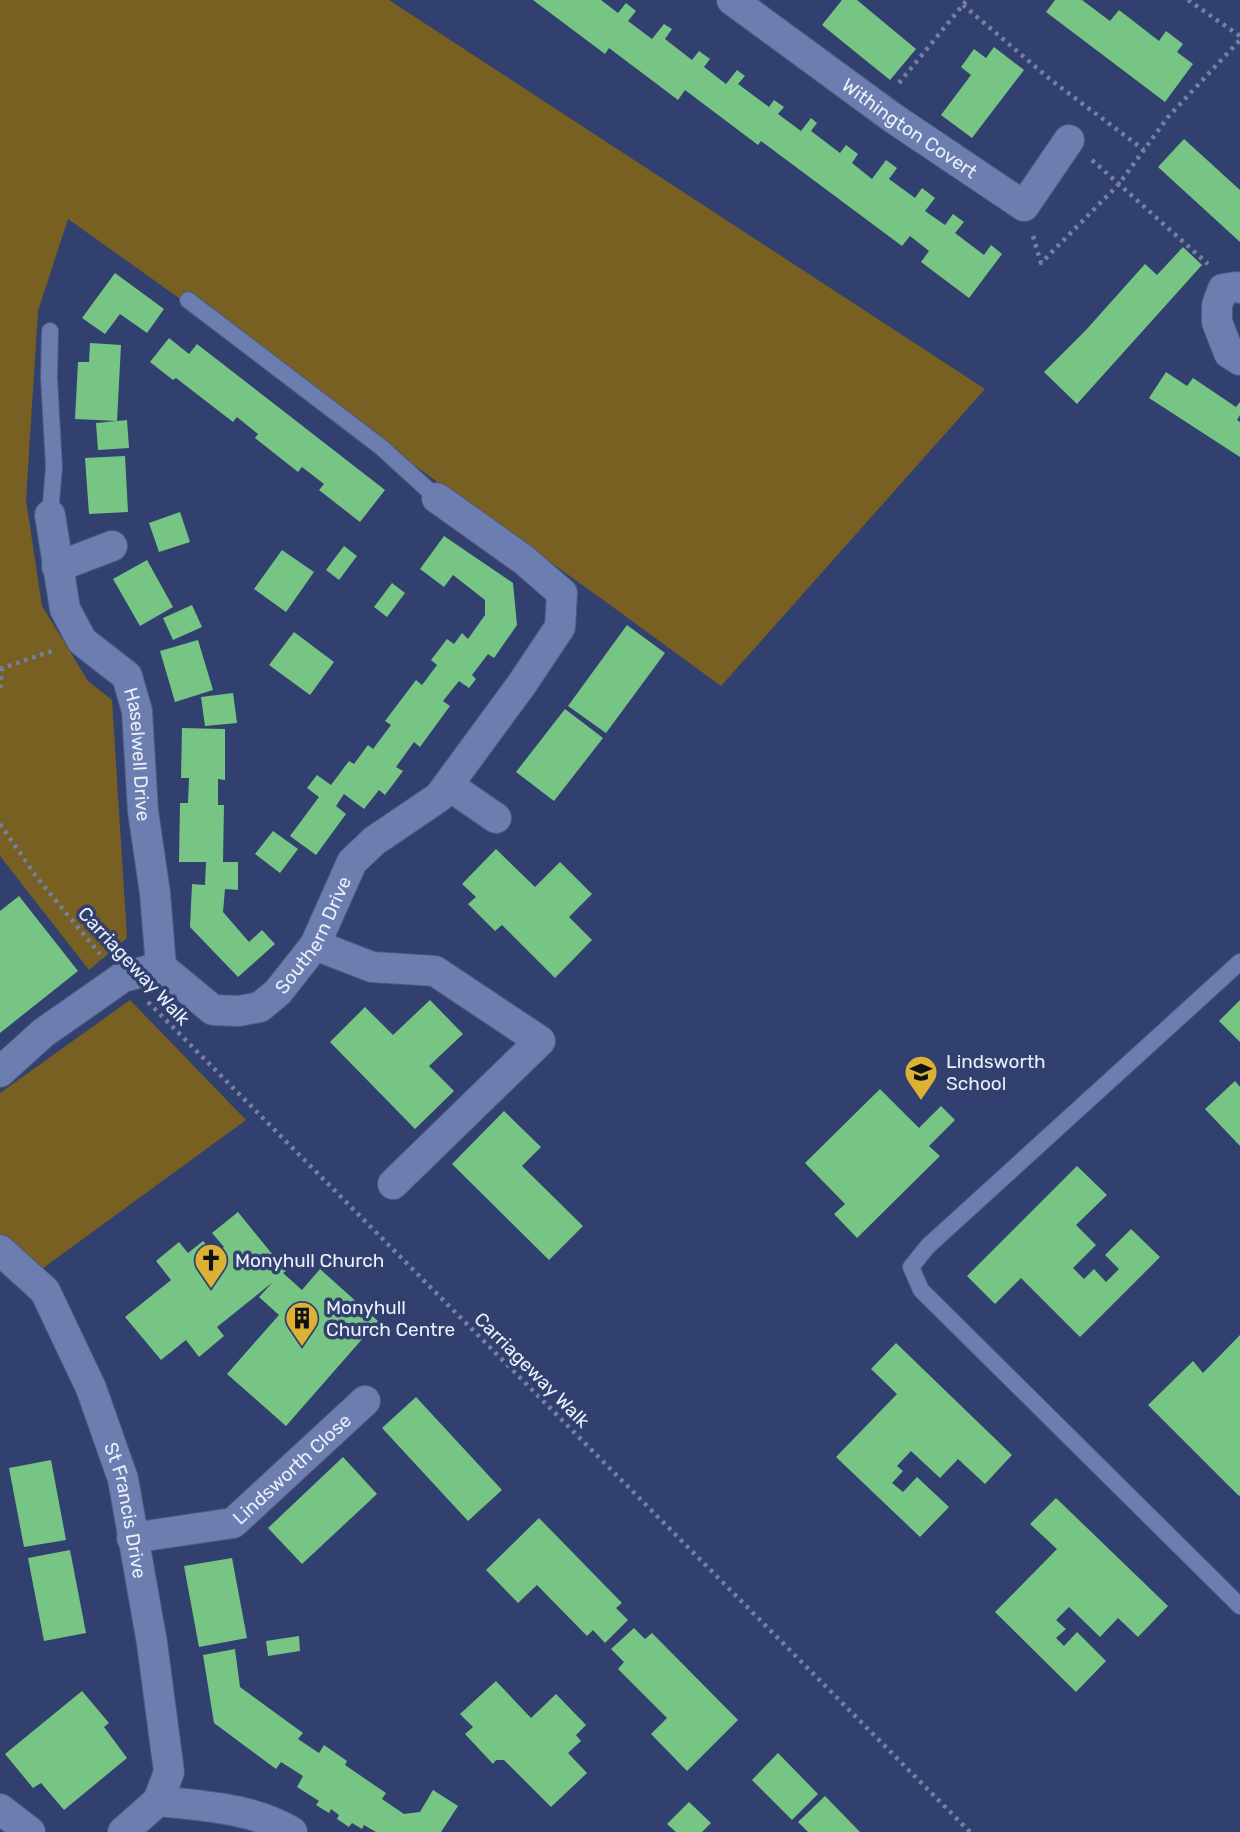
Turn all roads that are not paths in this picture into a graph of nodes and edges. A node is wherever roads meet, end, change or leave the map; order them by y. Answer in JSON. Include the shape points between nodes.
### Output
{"nodes":[{"id":1,"x":732,"y":0,"type":"edge"},
{"id":2,"x":1069,"y":140,"type":"road end"},
{"id":3,"x":1232,"y":288,"type":"edge"},
{"id":4,"x":188,"y":300,"type":"dead end"},
{"id":5,"x":50,"y":331,"type":"dead end"},
{"id":6,"x":1240,"y":360,"type":"edge"},
{"id":7,"x":437,"y":498,"type":"joint"},
{"id":8,"x":50,"y":515,"type":"joint"},
{"id":9,"x":112,"y":546,"type":"dead end"},
{"id":10,"x":57,"y":567,"type":"junction"},
{"id":11,"x":448,"y":785,"type":"junction"},
{"id":12,"x":496,"y":818,"type":"dead end"},
{"id":13,"x":315,"y":945,"type":"junction"},
{"id":14,"x":1240,"y":962,"type":"edge"},
{"id":15,"x":161,"y":967,"type":"junction"},
{"id":16,"x":0,"y":1072,"type":"edge"},
{"id":17,"x":393,"y":1184,"type":"dead end"},
{"id":18,"x":0,"y":1250,"type":"edge"},
{"id":19,"x":365,"y":1401,"type":"dead end"},
{"id":20,"x":132,"y":1538,"type":"junction"},
{"id":21,"x":1240,"y":1606,"type":"edge"},
{"id":22,"x":158,"y":1801,"type":"junction"},
{"id":23,"x":0,"y":1809,"type":"edge"},
{"id":24,"x":30,"y":1832,"type":"edge"},
{"id":25,"x":123,"y":1832,"type":"edge"},
{"id":26,"x":292,"y":1832,"type":"edge"}],
"edges":[{"from":1,"to":2,"type":"street","name":"Withington Covert","via":[[879,108],[1024,206]]},
{"from":3,"to":6,"type":"street","via":[[1217,305],[1217,322],[1228,353]]},
{"from":4,"to":7,"type":"lane","via":[[381,447]]},
{"from":5,"to":8,"type":"lane","via":[[54,467]]},
{"from":7,"to":11,"type":"street","name":"Southern Drive","via":[[562,593],[560,627]]},
{"from":8,"to":10,"type":"street","name":"Haselwell Drive"},
{"from":9,"to":10,"type":"street"},
{"from":10,"to":15,"type":"street","name":"Haselwell Drive","via":[[65,609],[82,641],[127,676],[137,711]]},
{"from":11,"to":12,"type":"street"},
{"from":11,"to":13,"type":"street","name":"Southern Drive","via":[[439,797],[374,841],[352,862]]},
{"from":13,"to":15,"type":"street","name":"Southern Drive","via":[[278,992],[260,1007],[239,1012],[213,1010]]},
{"from":13,"to":17,"type":"street","via":[[372,967],[435,971],[540,1041]]},
{"from":14,"to":21,"type":"lane","via":[[928,1245],[911,1267],[921,1290]]},
{"from":15,"to":16,"type":"street","via":[[123,977],[43,1033]]},
{"from":18,"to":20,"type":"street","name":"St Francis Drive","via":[[45,1291],[91,1388],[123,1479]]},
{"from":19,"to":20,"type":"street","name":"Lindsworth Close","via":[[233,1523]]},
{"from":20,"to":22,"type":"street","name":"St Francis Drive","via":[[169,1772]]},
{"from":22,"to":25,"type":"street"},
{"from":22,"to":26,"type":"street","via":[[250,1815]]},
{"from":23,"to":24,"type":"street"}]}
